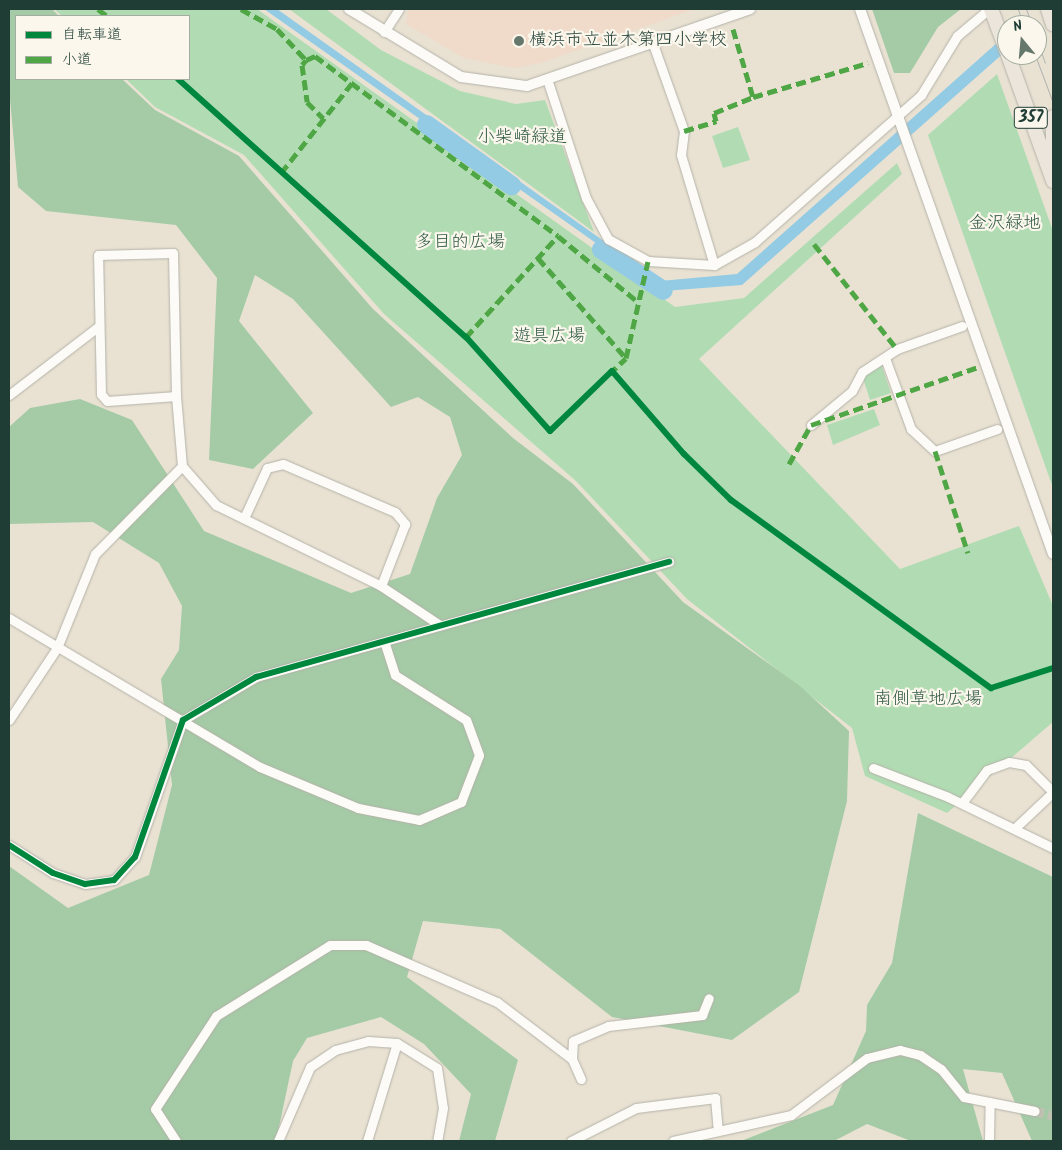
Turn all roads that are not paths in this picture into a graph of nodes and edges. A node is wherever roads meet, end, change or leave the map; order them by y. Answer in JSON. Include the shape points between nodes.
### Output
{"nodes":[{"id":1,"x":349,"y":9,"type":"edge"},
{"id":2,"x":398,"y":9,"type":"edge"},
{"id":3,"x":750,"y":9,"type":"edge"},
{"id":4,"x":860,"y":9,"type":"edge"},
{"id":5,"x":990,"y":9,"type":"edge"},
{"id":6,"x":1048,"y":9,"type":"edge"},
{"id":7,"x":1053,"y":24,"type":"edge"},
{"id":8,"x":997,"y":26,"type":"edge"},
{"id":9,"x":384,"y":32,"type":"junction"},
{"id":10,"x":653,"y":44,"type":"junction"},
{"id":11,"x":1012,"y":65,"type":"edge"},
{"id":12,"x":548,"y":82,"type":"junction"},
{"id":13,"x":898,"y":112,"type":"junction"},
{"id":14,"x":1053,"y":117,"type":"edge"},
{"id":15,"x":1053,"y":157,"type":"edge"},
{"id":16,"x":1053,"y":181,"type":"edge"},
{"id":17,"x":714,"y":265,"type":"junction"},
{"id":18,"x":99,"y":326,"type":"junction"},
{"id":19,"x":962,"y":326,"type":"dead end"},
{"id":20,"x":885,"y":358,"type":"junction"},
{"id":21,"x":9,"y":395,"type":"edge"},
{"id":22,"x":176,"y":396,"type":"junction"},
{"id":23,"x":811,"y":425,"type":"dead end"},
{"id":24,"x":997,"y":429,"type":"dead end"},
{"id":25,"x":182,"y":466,"type":"junction"},
{"id":26,"x":244,"y":518,"type":"junction"},
{"id":27,"x":1053,"y":554,"type":"edge"},
{"id":28,"x":669,"y":562,"type":"dead end"},
{"id":29,"x":380,"y":586,"type":"junction"},
{"id":30,"x":9,"y":618,"type":"edge"},
{"id":31,"x":440,"y":625,"type":"junction"},
{"id":32,"x":384,"y":642,"type":"junction"},
{"id":33,"x":57,"y":648,"type":"junction"},
{"id":34,"x":9,"y":720,"type":"edge"},
{"id":35,"x":183,"y":720,"type":"junction"},
{"id":36,"x":874,"y":768,"type":"dead end"},
{"id":37,"x":1053,"y":792,"type":"edge"},
{"id":38,"x":962,"y":803,"type":"junction"},
{"id":39,"x":1016,"y":827,"type":"junction"},
{"id":40,"x":9,"y":845,"type":"edge"},
{"id":41,"x":1053,"y":848,"type":"edge"},
{"id":42,"x":709,"y":998,"type":"dead end"},
{"id":43,"x":397,"y":1043,"type":"junction"},
{"id":44,"x":572,"y":1059,"type":"junction"},
{"id":45,"x":581,"y":1080,"type":"dead end"},
{"id":46,"x":990,"y":1102,"type":"junction"},
{"id":47,"x":1035,"y":1111,"type":"tunnel mouth"},
{"id":48,"x":718,"y":1131,"type":"junction"},
{"id":49,"x":176,"y":1141,"type":"edge"},
{"id":50,"x":278,"y":1141,"type":"edge"},
{"id":51,"x":367,"y":1141,"type":"edge"},
{"id":52,"x":437,"y":1141,"type":"edge"},
{"id":53,"x":571,"y":1141,"type":"edge"},
{"id":54,"x":673,"y":1141,"type":"edge"},
{"id":55,"x":989,"y":1141,"type":"edge"}],
"edges":[{"from":1,"to":9,"type":"street"},
{"from":2,"to":9,"type":"street"},
{"from":3,"to":10,"type":"street"},
{"from":4,"to":13,"type":"street"},
{"from":5,"to":8,"type":"highway","number":"357"},
{"from":5,"to":13,"type":"street","via":[[957,36],[920,95]]},
{"from":6,"to":7,"type":"highway"},
{"from":9,"to":12,"type":"street","via":[[446,70],[477,83],[527,86]]},
{"from":10,"to":12,"type":"street"},
{"from":10,"to":17,"type":"street","via":[[684,131],[681,155]]},
{"from":11,"to":16,"type":"highway","number":"357"},
{"from":12,"to":17,"type":"street","via":[[586,198],[608,239],[648,261]]},
{"from":13,"to":17,"type":"street","via":[[755,242]]},
{"from":13,"to":27,"type":"street"},
{"from":14,"to":15,"type":"highway","number":"357"},
{"from":18,"to":21,"type":"street"},
{"from":18,"to":22,"type":"street","via":[[100,394],[107,401]]},
{"from":18,"to":22,"type":"street","via":[[98,255],[173,253]]},
{"from":19,"to":20,"type":"street","via":[[897,348]]},
{"from":20,"to":23,"type":"street","via":[[862,372],[852,392]]},
{"from":20,"to":24,"type":"street","via":[[911,429],[935,451]]},
{"from":22,"to":25,"type":"street"},
{"from":25,"to":26,"type":"street","via":[[216,505]]},
{"from":25,"to":33,"type":"street","via":[[95,554]]},
{"from":26,"to":29,"type":"street"},
{"from":26,"to":29,"type":"street","via":[[267,468],[283,464],[395,512],[405,524]]},
{"from":28,"to":31,"type":"street"},
{"from":29,"to":31,"type":"street"},
{"from":30,"to":33,"type":"street"},
{"from":31,"to":32,"type":"street"},
{"from":32,"to":35,"type":"street","via":[[256,677]]},
{"from":32,"to":35,"type":"street","via":[[395,675],[466,720],[479,755],[461,802],[419,820],[358,808],[260,767]]},
{"from":33,"to":34,"type":"street"},
{"from":33,"to":35,"type":"street"},
{"from":35,"to":40,"type":"street","via":[[135,857],[114,880],[85,884],[53,873]]},
{"from":36,"to":38,"type":"street"},
{"from":37,"to":38,"type":"street","via":[[1026,765],[1009,762],[987,770]]},
{"from":37,"to":39,"type":"street"},
{"from":38,"to":39,"type":"street"},
{"from":39,"to":41,"type":"street"},
{"from":42,"to":44,"type":"street","via":[[702,1015],[608,1026],[573,1041]]},
{"from":43,"to":50,"type":"street","via":[[351,1044],[310,1067]]},
{"from":43,"to":51,"type":"street"},
{"from":43,"to":52,"type":"street","via":[[437,1068],[443,1108]]},
{"from":44,"to":45,"type":"street"},
{"from":44,"to":49,"type":"street","via":[[497,1002],[366,946],[330,945],[216,1016],[155,1109]]},
{"from":46,"to":47,"type":"street"},
{"from":46,"to":48,"type":"street","via":[[964,1098],[941,1069],[920,1056],[900,1050],[867,1058],[791,1115]]},
{"from":46,"to":55,"type":"street"},
{"from":48,"to":53,"type":"street","via":[[715,1098],[636,1108]]},
{"from":48,"to":54,"type":"street"}]}
